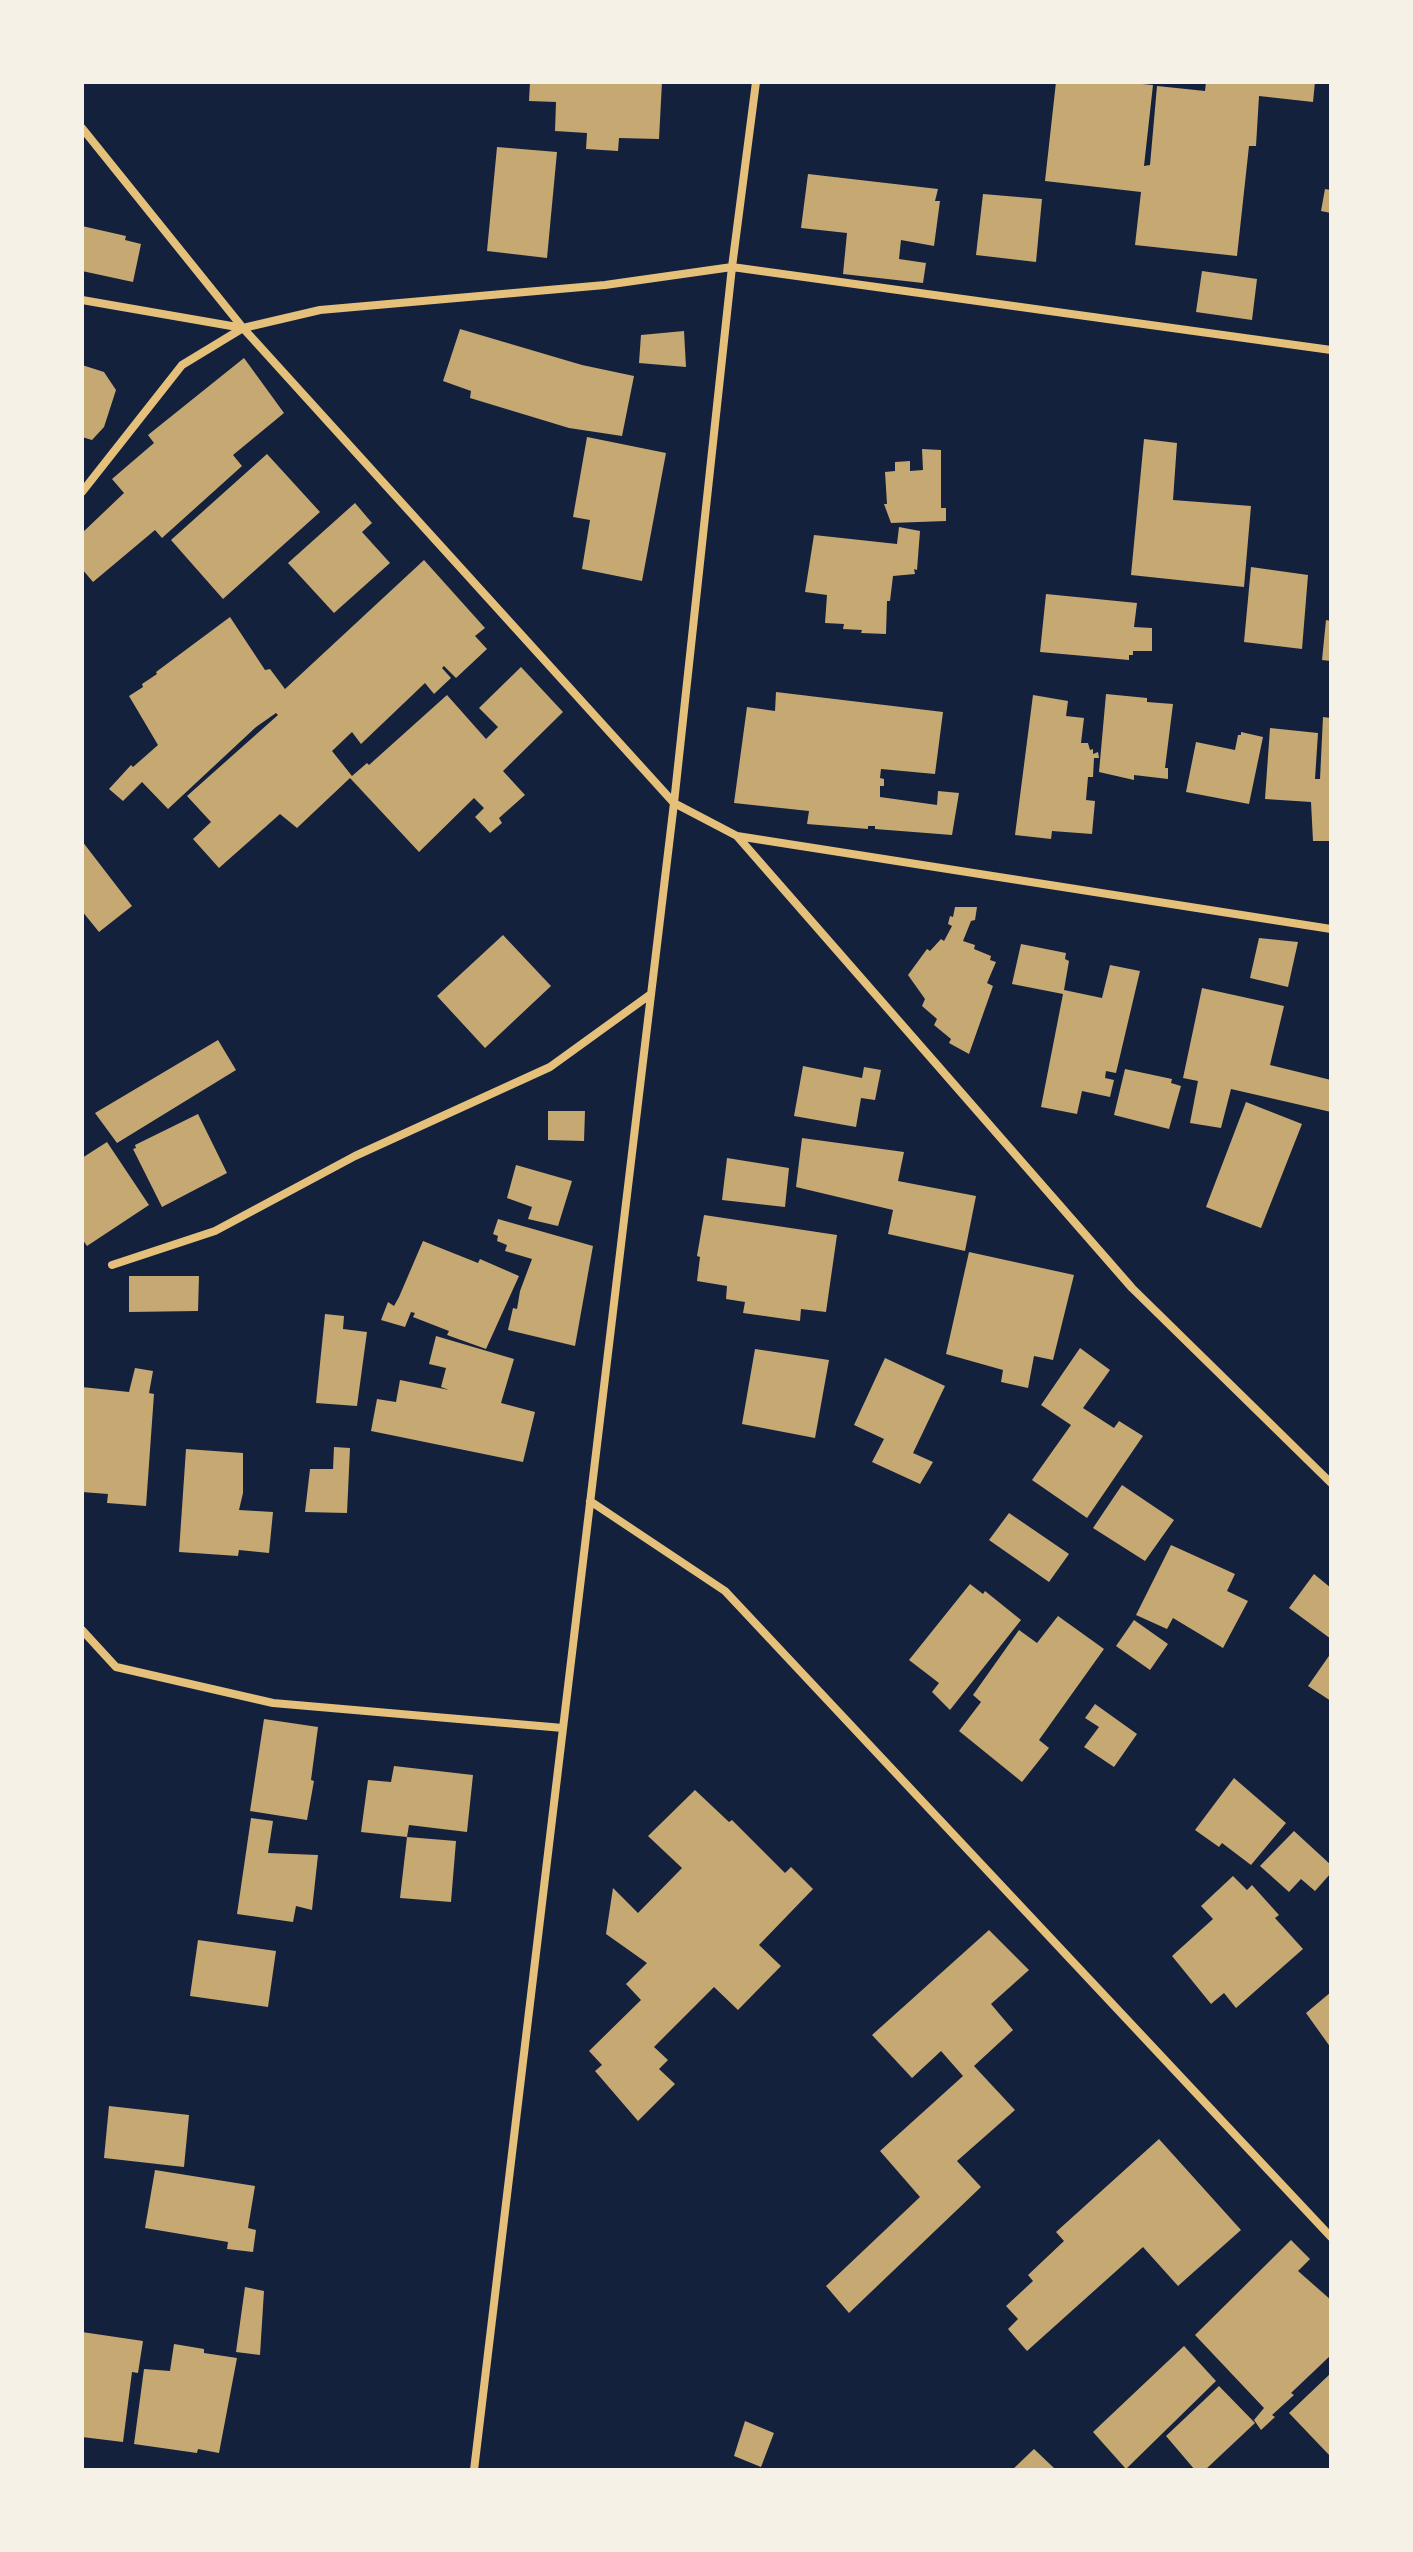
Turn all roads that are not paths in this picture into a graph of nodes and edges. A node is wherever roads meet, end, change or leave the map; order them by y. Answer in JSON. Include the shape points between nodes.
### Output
{"nodes":[{"id":1,"x":756,"y":82,"type":"edge"},
{"id":2,"x":82,"y":128,"type":"edge"},
{"id":3,"x":732,"y":267,"type":"junction"},
{"id":4,"x":82,"y":300,"type":"edge"},
{"id":5,"x":243,"y":328,"type":"junction"},
{"id":6,"x":1331,"y":350,"type":"edge"},
{"id":7,"x":82,"y":492,"type":"edge"},
{"id":8,"x":674,"y":803,"type":"junction"},
{"id":9,"x":737,"y":836,"type":"junction"},
{"id":10,"x":1331,"y":929,"type":"edge"},
{"id":11,"x":651,"y":994,"type":"junction"},
{"id":12,"x":112,"y":1265,"type":"dead end"},
{"id":13,"x":1331,"y":1483,"type":"edge"},
{"id":14,"x":590,"y":1501,"type":"junction"},
{"id":15,"x":82,"y":1630,"type":"edge"},
{"id":16,"x":563,"y":1728,"type":"junction"},
{"id":17,"x":1331,"y":2237,"type":"edge"},
{"id":18,"x":474,"y":2470,"type":"edge"}],
"edges":[{"from":1,"to":3,"type":"street"},
{"from":2,"to":5,"type":"street"},
{"from":3,"to":5,"type":"street","via":[[605,285],[320,310]]},
{"from":3,"to":6,"type":"street"},
{"from":3,"to":8,"type":"street"},
{"from":4,"to":5,"type":"street"},
{"from":5,"to":7,"type":"street","via":[[182,365]]},
{"from":5,"to":8,"type":"street"},
{"from":8,"to":9,"type":"street"},
{"from":8,"to":11,"type":"street"},
{"from":9,"to":10,"type":"street"},
{"from":9,"to":13,"type":"street","via":[[1132,1288]]},
{"from":11,"to":12,"type":"street","via":[[550,1067],[355,1156],[215,1231]]},
{"from":11,"to":14,"type":"street"},
{"from":14,"to":16,"type":"street"},
{"from":14,"to":17,"type":"street","via":[[725,1591]]},
{"from":15,"to":16,"type":"street","via":[[116,1667],[273,1703]]},
{"from":16,"to":18,"type":"street"}]}
